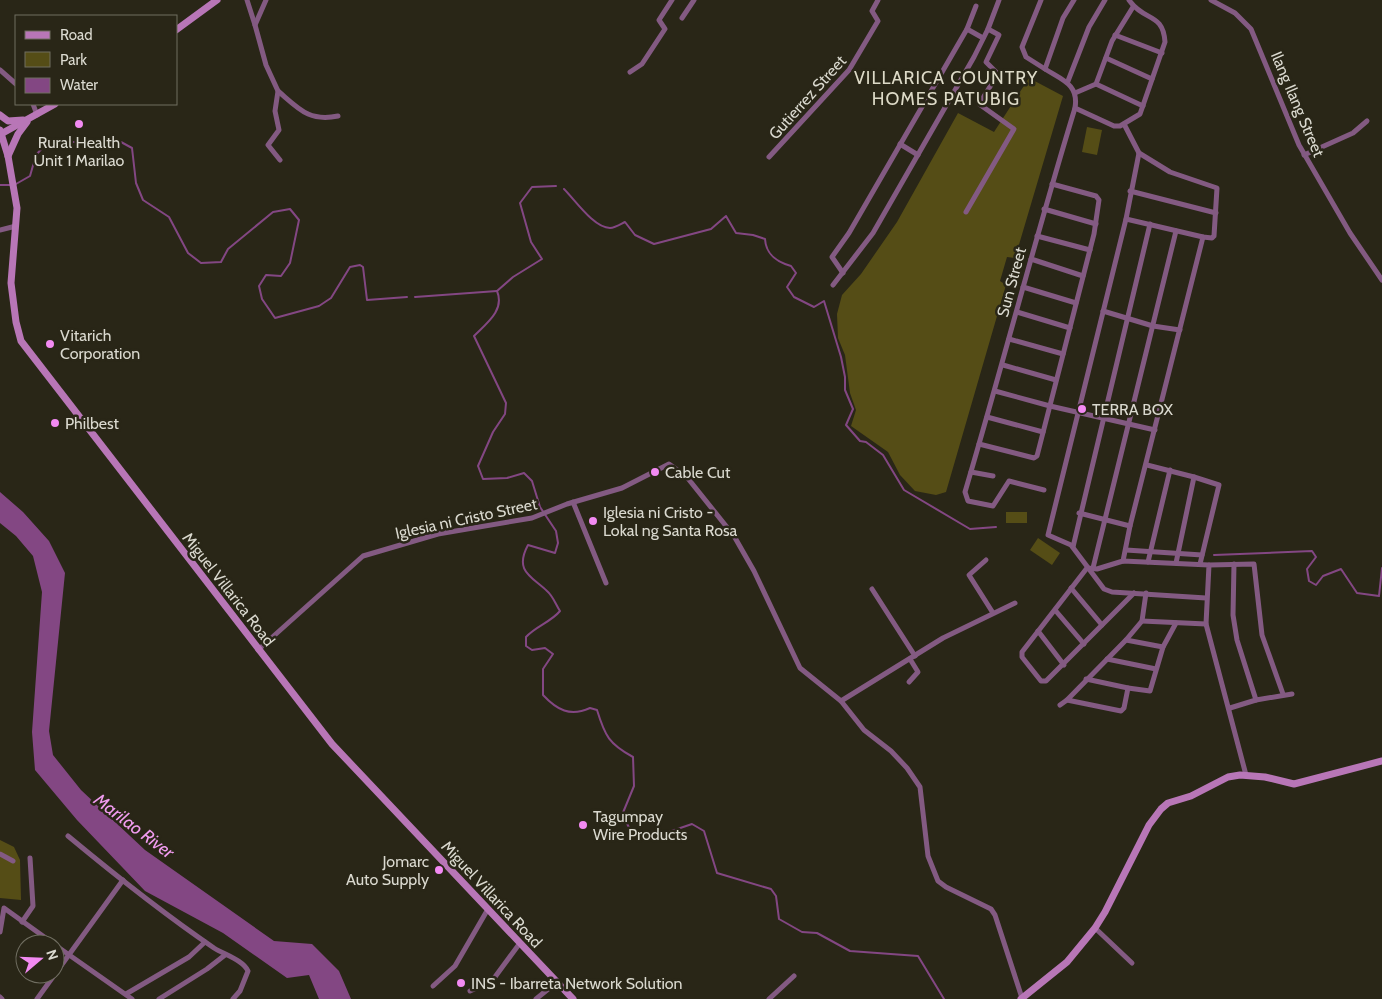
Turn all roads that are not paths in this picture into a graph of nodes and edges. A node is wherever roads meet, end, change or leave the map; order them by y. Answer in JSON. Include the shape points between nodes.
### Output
{"nodes":[{"id":1,"x":217,"y":0,"type":"edge"},
{"id":2,"x":247,"y":0,"type":"edge"},
{"id":3,"x":266,"y":0,"type":"edge"},
{"id":4,"x":672,"y":0,"type":"edge"},
{"id":5,"x":694,"y":0,"type":"edge"},
{"id":6,"x":878,"y":0,"type":"edge"},
{"id":7,"x":999,"y":0,"type":"edge"},
{"id":8,"x":1042,"y":0,"type":"edge"},
{"id":9,"x":1074,"y":0,"type":"edge"},
{"id":10,"x":1105,"y":0,"type":"edge"},
{"id":11,"x":1129,"y":0,"type":"edge"},
{"id":12,"x":1211,"y":0,"type":"edge"},
{"id":13,"x":976,"y":6,"type":"dead end"},
{"id":14,"x":1133,"y":6,"type":"junction"},
{"id":15,"x":682,"y":18,"type":"dead end"},
{"id":16,"x":256,"y":25,"type":"junction"},
{"id":17,"x":178,"y":29,"type":"edge"},
{"id":18,"x":967,"y":29,"type":"junction"},
{"id":19,"x":988,"y":29,"type":"junction"},
{"id":20,"x":1115,"y":35,"type":"junction"},
{"id":21,"x":984,"y":38,"type":"junction"},
{"id":22,"x":1162,"y":53,"type":"junction"},
{"id":23,"x":1106,"y":58,"type":"junction"},
{"id":24,"x":1045,"y":69,"type":"junction"},
{"id":25,"x":0,"y":70,"type":"edge"},
{"id":26,"x":630,"y":72,"type":"dead end"},
{"id":27,"x":1152,"y":79,"type":"junction"},
{"id":28,"x":1068,"y":81,"type":"junction"},
{"id":29,"x":15,"y":83,"type":"edge"},
{"id":30,"x":1096,"y":84,"type":"junction"},
{"id":31,"x":278,"y":91,"type":"junction"},
{"id":32,"x":1075,"y":93,"type":"junction"},
{"id":33,"x":33,"y":105,"type":"edge"},
{"id":34,"x":53,"y":105,"type":"edge"},
{"id":35,"x":1143,"y":106,"type":"junction"},
{"id":36,"x":1075,"y":108,"type":"junction"},
{"id":37,"x":0,"y":116,"type":"edge"},
{"id":38,"x":34,"y":116,"type":"junction"},
{"id":39,"x":338,"y":116,"type":"dead end"},
{"id":40,"x":1367,"y":121,"type":"dead end"},
{"id":41,"x":1124,"y":124,"type":"junction"},
{"id":42,"x":1,"y":132,"type":"edge"},
{"id":43,"x":900,"y":144,"type":"junction"},
{"id":44,"x":1139,"y":153,"type":"junction"},
{"id":45,"x":918,"y":155,"type":"junction"},
{"id":46,"x":1304,"y":155,"type":"junction"},
{"id":47,"x":8,"y":156,"type":"junction"},
{"id":48,"x":769,"y":157,"type":"dead end"},
{"id":49,"x":280,"y":160,"type":"dead end"},
{"id":50,"x":1052,"y":184,"type":"junction"},
{"id":51,"x":1130,"y":191,"type":"junction"},
{"id":52,"x":1044,"y":209,"type":"junction"},
{"id":53,"x":966,"y":212,"type":"dead end"},
{"id":54,"x":1216,"y":213,"type":"junction"},
{"id":55,"x":1126,"y":219,"type":"junction"},
{"id":56,"x":1096,"y":224,"type":"junction"},
{"id":57,"x":1150,"y":224,"type":"junction"},
{"id":58,"x":16,"y":226,"type":"junction"},
{"id":59,"x":0,"y":230,"type":"edge"},
{"id":60,"x":1176,"y":231,"type":"junction"},
{"id":61,"x":1037,"y":236,"type":"junction"},
{"id":62,"x":1203,"y":237,"type":"junction"},
{"id":63,"x":1090,"y":250,"type":"junction"},
{"id":64,"x":1031,"y":259,"type":"junction"},
{"id":65,"x":843,"y":273,"type":"junction"},
{"id":66,"x":1083,"y":276,"type":"junction"},
{"id":67,"x":1382,"y":280,"type":"edge"},
{"id":68,"x":834,"y":285,"type":"dead end"},
{"id":69,"x":1023,"y":288,"type":"junction"},
{"id":70,"x":1076,"y":303,"type":"junction"},
{"id":71,"x":1103,"y":311,"type":"junction"},
{"id":72,"x":1016,"y":312,"type":"junction"},
{"id":73,"x":1129,"y":318,"type":"junction"},
{"id":74,"x":1153,"y":326,"type":"junction"},
{"id":75,"x":1070,"y":328,"type":"junction"},
{"id":76,"x":1180,"y":330,"type":"junction"},
{"id":77,"x":1009,"y":339,"type":"junction"},
{"id":78,"x":1063,"y":354,"type":"junction"},
{"id":79,"x":1002,"y":365,"type":"junction"},
{"id":80,"x":1056,"y":380,"type":"junction"},
{"id":81,"x":995,"y":391,"type":"junction"},
{"id":82,"x":1050,"y":406,"type":"junction"},
{"id":83,"x":1077,"y":412,"type":"junction"},
{"id":84,"x":987,"y":417,"type":"junction"},
{"id":85,"x":1103,"y":417,"type":"junction"},
{"id":86,"x":1128,"y":423,"type":"junction"},
{"id":87,"x":1155,"y":430,"type":"junction"},
{"id":88,"x":1043,"y":432,"type":"junction"},
{"id":89,"x":979,"y":444,"type":"junction"},
{"id":90,"x":1147,"y":465,"type":"junction"},
{"id":91,"x":1170,"y":470,"type":"junction"},
{"id":92,"x":971,"y":472,"type":"junction"},
{"id":93,"x":993,"y":476,"type":"dead end"},
{"id":94,"x":1194,"y":477,"type":"junction"},
{"id":95,"x":1044,"y":490,"type":"dead end"},
{"id":96,"x":573,"y":502,"type":"junction"},
{"id":97,"x":1080,"y":513,"type":"junction"},
{"id":98,"x":1104,"y":520,"type":"junction"},
{"id":99,"x":1130,"y":526,"type":"junction"},
{"id":100,"x":1073,"y":547,"type":"junction"},
{"id":101,"x":1126,"y":550,"type":"junction"},
{"id":102,"x":1149,"y":553,"type":"junction"},
{"id":103,"x":1178,"y":555,"type":"junction"},
{"id":104,"x":1202,"y":555,"type":"junction"},
{"id":105,"x":986,"y":560,"type":"dead end"},
{"id":106,"x":1123,"y":561,"type":"junction"},
{"id":107,"x":1148,"y":562,"type":"junction"},
{"id":108,"x":1176,"y":563,"type":"junction"},
{"id":109,"x":1200,"y":564,"type":"junction"},
{"id":110,"x":1234,"y":564,"type":"junction"},
{"id":111,"x":1209,"y":565,"type":"junction"},
{"id":112,"x":1090,"y":568,"type":"junction"},
{"id":113,"x":606,"y":583,"type":"dead end"},
{"id":114,"x":1071,"y":588,"type":"junction"},
{"id":115,"x":872,"y":590,"type":"dead end"},
{"id":116,"x":1134,"y":593,"type":"junction"},
{"id":117,"x":1146,"y":593,"type":"junction"},
{"id":118,"x":1206,"y":598,"type":"junction"},
{"id":119,"x":1015,"y":603,"type":"dead end"},
{"id":120,"x":1055,"y":610,"type":"junction"},
{"id":121,"x":993,"y":613,"type":"junction"},
{"id":122,"x":1142,"y":621,"type":"junction"},
{"id":123,"x":1176,"y":623,"type":"junction"},
{"id":124,"x":1206,"y":624,"type":"junction"},
{"id":125,"x":1102,"y":625,"type":"junction"},
{"id":126,"x":1038,"y":631,"type":"junction"},
{"id":127,"x":1126,"y":640,"type":"junction"},
{"id":128,"x":1084,"y":644,"type":"junction"},
{"id":129,"x":1163,"y":647,"type":"junction"},
{"id":130,"x":258,"y":650,"type":"junction"},
{"id":131,"x":912,"y":657,"type":"junction"},
{"id":132,"x":1107,"y":659,"type":"junction"},
{"id":133,"x":1064,"y":665,"type":"junction"},
{"id":134,"x":1156,"y":669,"type":"junction"},
{"id":135,"x":1086,"y":679,"type":"junction"},
{"id":136,"x":909,"y":682,"type":"dead end"},
{"id":137,"x":1128,"y":688,"type":"junction"},
{"id":138,"x":1283,"y":694,"type":"junction"},
{"id":139,"x":1292,"y":694,"type":"dead end"},
{"id":140,"x":1067,"y":700,"type":"junction"},
{"id":141,"x":1256,"y":700,"type":"junction"},
{"id":142,"x":841,"y":701,"type":"junction"},
{"id":143,"x":1060,"y":705,"type":"dead end"},
{"id":144,"x":1230,"y":708,"type":"junction"},
{"id":145,"x":1382,"y":761,"type":"edge"},
{"id":146,"x":1246,"y":775,"type":"junction"},
{"id":147,"x":68,"y":836,"type":"dead end"},
{"id":148,"x":0,"y":854,"type":"edge"},
{"id":149,"x":30,"y":858,"type":"dead end"},
{"id":150,"x":13,"y":861,"type":"dead end"},
{"id":151,"x":123,"y":880,"type":"junction"},
{"id":152,"x":488,"y":909,"type":"junction"},
{"id":153,"x":22,"y":922,"type":"junction"},
{"id":154,"x":1094,"y":928,"type":"junction"},
{"id":155,"x":0,"y":932,"type":"edge"},
{"id":156,"x":39,"y":934,"type":"edge"},
{"id":157,"x":205,"y":942,"type":"junction"},
{"id":158,"x":520,"y":943,"type":"junction"},
{"id":159,"x":65,"y":952,"type":"edge"},
{"id":160,"x":69,"y":955,"type":"junction"},
{"id":161,"x":225,"y":955,"type":"junction"},
{"id":162,"x":1132,"y":963,"type":"dead end"},
{"id":163,"x":794,"y":976,"type":"dead end"},
{"id":164,"x":557,"y":982,"type":"junction"},
{"id":165,"x":433,"y":986,"type":"dead end"},
{"id":166,"x":470,"y":991,"type":"dead end"},
{"id":167,"x":126,"y":994,"type":"junction"},
{"id":168,"x":1022,"y":998,"type":"edge"},
{"id":169,"x":37,"y":999,"type":"edge"},
{"id":170,"x":131,"y":999,"type":"edge"},
{"id":171,"x":158,"y":999,"type":"edge"},
{"id":172,"x":233,"y":999,"type":"edge"},
{"id":173,"x":536,"y":999,"type":"edge"},
{"id":174,"x":573,"y":999,"type":"edge"},
{"id":175,"x":769,"y":999,"type":"edge"}],
"edges":[{"from":1,"to":17,"type":"main road"},
{"from":2,"to":16,"type":"street"},
{"from":3,"to":16,"type":"street"},
{"from":4,"to":26,"type":"street","via":[[659,20],[665,29],[642,64]]},
{"from":5,"to":15,"type":"street"},
{"from":6,"to":48,"type":"street","name":"Gutierrez Street","via":[[872,10],[878,21],[856,61]]},
{"from":7,"to":19,"type":"street"},
{"from":8,"to":24,"type":"street","via":[[1022,47],[1026,57]]},
{"from":9,"to":24,"type":"street","via":[[1063,18]]},
{"from":10,"to":28,"type":"street","via":[[1089,28]]},
{"from":11,"to":14,"type":"street"},
{"from":12,"to":46,"type":"street","name":"Ilang Ilang Street","via":[[1235,13],[1251,29]]},
{"from":13,"to":18,"type":"street"},
{"from":14,"to":20,"type":"street"},
{"from":14,"to":22,"type":"street","via":[[1161,23],[1166,42]]},
{"from":16,"to":31,"type":"street","via":[[266,65]]},
{"from":18,"to":21,"type":"street"},
{"from":18,"to":43,"type":"street"},
{"from":19,"to":21,"type":"street"},
{"from":19,"to":53,"type":"street","via":[[999,35],[986,62],[998,74],[980,105],[1014,130]]},
{"from":20,"to":22,"type":"street"},
{"from":20,"to":23,"type":"street"},
{"from":21,"to":45,"type":"street"},
{"from":22,"to":27,"type":"street"},
{"from":23,"to":27,"type":"street"},
{"from":23,"to":30,"type":"street"},
{"from":24,"to":28,"type":"street"},
{"from":25,"to":29,"type":"street"},
{"from":27,"to":35,"type":"street"},
{"from":28,"to":32,"type":"street"},
{"from":30,"to":32,"type":"street"},
{"from":30,"to":35,"type":"street"},
{"from":31,"to":39,"type":"street","via":[[309,116]]},
{"from":31,"to":49,"type":"street","via":[[275,111],[279,130],[268,145]]},
{"from":32,"to":36,"type":"street","name":"Sun Street"},
{"from":33,"to":38,"type":"street"},
{"from":34,"to":38,"type":"main road"},
{"from":35,"to":41,"type":"street","via":[[1140,114]]},
{"from":36,"to":41,"type":"street","via":[[1114,126]]},
{"from":36,"to":50,"type":"street","name":"Sun Street"},
{"from":37,"to":38,"type":"main road","via":[[8,121]]},
{"from":38,"to":42,"type":"main road"},
{"from":38,"to":47,"type":"main road","via":[[18,134]]},
{"from":40,"to":46,"type":"street","via":[[1353,133]]},
{"from":41,"to":44,"type":"street"},
{"from":42,"to":47,"type":"main road","name":"Miguel Villarica Road"},
{"from":43,"to":45,"type":"street"},
{"from":43,"to":65,"type":"street","via":[[832,257]]},
{"from":44,"to":51,"type":"street"},
{"from":44,"to":54,"type":"street","via":[[1170,172],[1217,188]]},
{"from":45,"to":65,"type":"street","via":[[873,233]]},
{"from":46,"to":67,"type":"street","name":"Ilang Ilang Street"},
{"from":47,"to":58,"type":"main road","name":"Miguel Villarica Road","via":[[17,208]]},
{"from":50,"to":52,"type":"street","name":"Sun Street"},
{"from":50,"to":56,"type":"street","via":[[1096,196],[1099,200]]},
{"from":51,"to":54,"type":"street"},
{"from":51,"to":55,"type":"street"},
{"from":52,"to":56,"type":"street"},
{"from":52,"to":61,"type":"street","name":"Sun Street"},
{"from":54,"to":62,"type":"street","via":[[1214,237]]},
{"from":55,"to":57,"type":"street"},
{"from":55,"to":71,"type":"street"},
{"from":56,"to":63,"type":"street"},
{"from":57,"to":60,"type":"street"},
{"from":57,"to":73,"type":"street"},
{"from":58,"to":59,"type":"street"},
{"from":58,"to":130,"type":"main road","name":"Miguel Villarica Road","via":[[11,283],[21,341]]},
{"from":60,"to":62,"type":"street"},
{"from":60,"to":74,"type":"street"},
{"from":61,"to":63,"type":"street"},
{"from":61,"to":64,"type":"street","name":"Sun Street"},
{"from":62,"to":76,"type":"street"},
{"from":63,"to":66,"type":"street"},
{"from":64,"to":66,"type":"street"},
{"from":64,"to":69,"type":"street","name":"Sun Street"},
{"from":65,"to":68,"type":"street"},
{"from":66,"to":70,"type":"street"},
{"from":69,"to":70,"type":"street"},
{"from":69,"to":72,"type":"street","name":"Sun Street"},
{"from":70,"to":75,"type":"street"},
{"from":71,"to":73,"type":"street"},
{"from":71,"to":83,"type":"street"},
{"from":72,"to":75,"type":"street"},
{"from":72,"to":77,"type":"street","name":"Sun Street"},
{"from":73,"to":74,"type":"street"},
{"from":73,"to":85,"type":"street"},
{"from":74,"to":76,"type":"street"},
{"from":74,"to":86,"type":"street"},
{"from":75,"to":78,"type":"street"},
{"from":76,"to":87,"type":"street"},
{"from":77,"to":78,"type":"street"},
{"from":77,"to":79,"type":"street","name":"Sun Street"},
{"from":78,"to":80,"type":"street"},
{"from":79,"to":80,"type":"street"},
{"from":79,"to":81,"type":"street","name":"Sun Street"},
{"from":80,"to":82,"type":"street"},
{"from":81,"to":82,"type":"street"},
{"from":81,"to":84,"type":"street","name":"Sun Street"},
{"from":82,"to":83,"type":"street"},
{"from":82,"to":88,"type":"street"},
{"from":83,"to":85,"type":"street"},
{"from":83,"to":100,"type":"street","via":[[1048,535]]},
{"from":84,"to":88,"type":"street"},
{"from":84,"to":89,"type":"street","name":"Sun Street"},
{"from":85,"to":86,"type":"street"},
{"from":85,"to":97,"type":"street"},
{"from":86,"to":87,"type":"street"},
{"from":86,"to":98,"type":"street"},
{"from":87,"to":90,"type":"street"},
{"from":88,"to":89,"type":"street","via":[[1034,458]]},
{"from":89,"to":92,"type":"street","name":"Sun Street"},
{"from":90,"to":91,"type":"street"},
{"from":90,"to":99,"type":"street"},
{"from":91,"to":94,"type":"street"},
{"from":91,"to":102,"type":"street"},
{"from":92,"to":93,"type":"street"},
{"from":92,"to":95,"type":"street","name":"Sun Street","via":[[965,492],[968,501],[993,506],[1009,481]]},
{"from":94,"to":103,"type":"street"},
{"from":94,"to":104,"type":"street","via":[[1219,485]]},
{"from":96,"to":113,"type":"street"},
{"from":96,"to":130,"type":"street","name":"Iglesia ni Cristo Street","via":[[532,518],[438,534],[363,556]]},
{"from":96,"to":142,"type":"street","name":"Iglesia ni Cristo Street","via":[[622,488],[669,464],[686,476],[734,536],[800,668]]},
{"from":97,"to":98,"type":"street"},
{"from":97,"to":100,"type":"street"},
{"from":98,"to":99,"type":"street"},
{"from":98,"to":112,"type":"street"},
{"from":99,"to":101,"type":"street"},
{"from":100,"to":112,"type":"street"},
{"from":101,"to":102,"type":"street"},
{"from":101,"to":106,"type":"street"},
{"from":102,"to":103,"type":"street"},
{"from":102,"to":107,"type":"street"},
{"from":103,"to":104,"type":"street"},
{"from":103,"to":108,"type":"street"},
{"from":104,"to":109,"type":"street"},
{"from":105,"to":121,"type":"street","via":[[968,575]]},
{"from":106,"to":107,"type":"street"},
{"from":106,"to":112,"type":"street"},
{"from":107,"to":108,"type":"street"},
{"from":108,"to":109,"type":"street"},
{"from":109,"to":111,"type":"street"},
{"from":110,"to":111,"type":"street"},
{"from":110,"to":138,"type":"street","via":[[1254,564],[1262,635]]},
{"from":110,"to":141,"type":"street","via":[[1233,615],[1237,640]]},
{"from":111,"to":118,"type":"street"},
{"from":112,"to":114,"type":"street"},
{"from":112,"to":116,"type":"street","via":[[1104,589]]},
{"from":114,"to":120,"type":"street"},
{"from":114,"to":125,"type":"street"},
{"from":115,"to":131,"type":"street"},
{"from":116,"to":117,"type":"street"},
{"from":116,"to":125,"type":"street"},
{"from":117,"to":118,"type":"street"},
{"from":117,"to":122,"type":"street"},
{"from":118,"to":124,"type":"street"},
{"from":119,"to":121,"type":"street"},
{"from":120,"to":126,"type":"street"},
{"from":120,"to":128,"type":"street"},
{"from":121,"to":131,"type":"street"},
{"from":122,"to":123,"type":"street"},
{"from":122,"to":127,"type":"street"},
{"from":123,"to":124,"type":"street"},
{"from":123,"to":129,"type":"street"},
{"from":124,"to":144,"type":"street"},
{"from":125,"to":128,"type":"street"},
{"from":126,"to":133,"type":"street"},
{"from":126,"to":133,"type":"street","via":[[1022,652],[1022,657],[1042,682]]},
{"from":127,"to":129,"type":"street"},
{"from":127,"to":132,"type":"street"},
{"from":128,"to":133,"type":"street"},
{"from":129,"to":134,"type":"street"},
{"from":130,"to":152,"type":"main road","name":"Miguel Villarica Road","via":[[332,744]]},
{"from":131,"to":136,"type":"street","via":[[918,672]]},
{"from":131,"to":142,"type":"street"},
{"from":132,"to":134,"type":"street"},
{"from":132,"to":135,"type":"street"},
{"from":134,"to":137,"type":"street","via":[[1150,690]]},
{"from":135,"to":137,"type":"street"},
{"from":135,"to":140,"type":"street"},
{"from":137,"to":140,"type":"street","via":[[1121,711]]},
{"from":138,"to":139,"type":"street"},
{"from":138,"to":141,"type":"street"},
{"from":140,"to":143,"type":"street"},
{"from":141,"to":144,"type":"street"},
{"from":142,"to":168,"type":"street","name":"Iglesia ni Cristo Street","via":[[864,730],[907,768],[920,787],[931,869],[946,888],[991,909]]},
{"from":144,"to":146,"type":"street"},
{"from":145,"to":146,"type":"main road","via":[[1294,784]]},
{"from":146,"to":154,"type":"main road","via":[[1228,777],[1161,809],[1144,834]]},
{"from":147,"to":151,"type":"street"},
{"from":148,"to":150,"type":"street"},
{"from":149,"to":153,"type":"street","via":[[33,906]]},
{"from":151,"to":157,"type":"street"},
{"from":151,"to":160,"type":"street"},
{"from":152,"to":158,"type":"main road","name":"Miguel Villarica Road"},
{"from":152,"to":165,"type":"street","via":[[455,966]]},
{"from":153,"to":155,"type":"street","via":[[4,908]]},
{"from":153,"to":156,"type":"street"},
{"from":154,"to":162,"type":"street"},
{"from":154,"to":168,"type":"main road","via":[[1067,962]]},
{"from":157,"to":161,"type":"street"},
{"from":157,"to":167,"type":"street","via":[[189,957]]},
{"from":158,"to":164,"type":"main road","name":"Miguel Villarica Road"},
{"from":158,"to":166,"type":"street","via":[[492,981]]},
{"from":159,"to":160,"type":"street"},
{"from":160,"to":167,"type":"street"},
{"from":160,"to":169,"type":"street"},
{"from":161,"to":171,"type":"street"},
{"from":161,"to":172,"type":"street","via":[[245,965],[248,971]]},
{"from":163,"to":175,"type":"street"},
{"from":164,"to":173,"type":"street"},
{"from":164,"to":174,"type":"main road","name":"Miguel Villarica Road"},
{"from":167,"to":170,"type":"street"}]}
